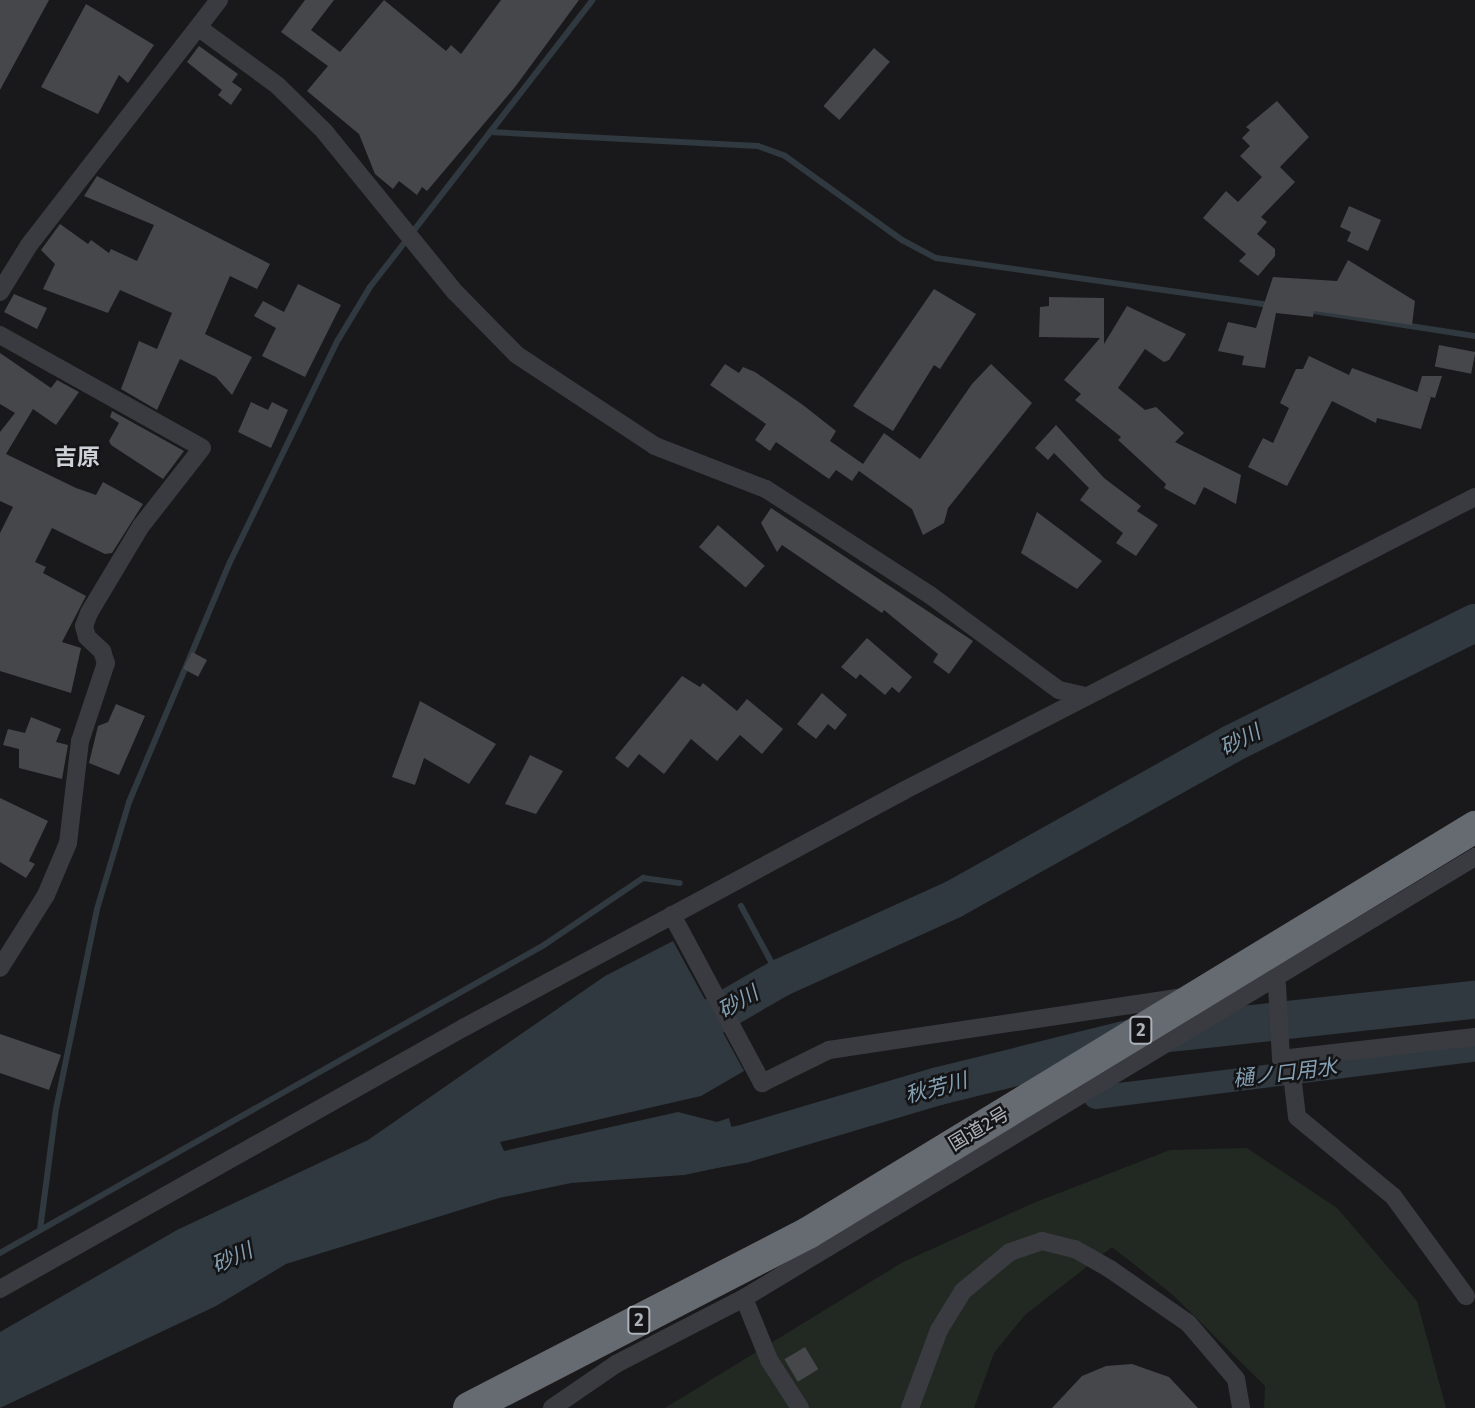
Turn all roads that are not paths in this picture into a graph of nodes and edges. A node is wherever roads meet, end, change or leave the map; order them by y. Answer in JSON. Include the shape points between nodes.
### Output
{"nodes":[{"id":1,"x":219,"y":0,"type":"edge"},
{"id":2,"x":199,"y":28,"type":"junction"},
{"id":3,"x":0,"y":292,"type":"edge"},
{"id":4,"x":0,"y":335,"type":"edge"},
{"id":5,"x":1475,"y":497,"type":"edge"},
{"id":6,"x":1084,"y":696,"type":"junction"},
{"id":7,"x":1475,"y":828,"type":"edge"},
{"id":8,"x":1475,"y":857,"type":"edge"},
{"id":9,"x":1475,"y":870,"type":"edge"},
{"id":10,"x":672,"y":915,"type":"junction"},
{"id":11,"x":0,"y":968,"type":"edge"},
{"id":12,"x":1277,"y":987,"type":"junction"},
{"id":13,"x":1475,"y":1037,"type":"edge"},
{"id":14,"x":1287,"y":1059,"type":"junction"},
{"id":15,"x":814,"y":1242,"type":"junction"},
{"id":16,"x":0,"y":1289,"type":"edge"},
{"id":17,"x":1466,"y":1296,"type":"dead end"},
{"id":18,"x":744,"y":1298,"type":"junction"},
{"id":19,"x":469,"y":1408,"type":"edge"},
{"id":20,"x":552,"y":1408,"type":"edge"},
{"id":21,"x":800,"y":1408,"type":"edge"},
{"id":22,"x":910,"y":1408,"type":"edge"},
{"id":23,"x":1241,"y":1408,"type":"edge"}],
"edges":[{"from":1,"to":2,"type":"street"},
{"from":2,"to":3,"type":"street","via":[[29,245]]},
{"from":2,"to":6,"type":"street","via":[[277,85],[324,131],[489,330],[541,372],[655,446],[766,489],[930,594],[1059,690]]},
{"from":4,"to":11,"type":"street","via":[[202,448],[141,526],[89,613],[84,626],[87,637],[103,651],[106,663],[80,741],[68,844],[46,895]]},
{"from":5,"to":6,"type":"street"},
{"from":6,"to":10,"type":"street"},
{"from":7,"to":15,"type":"highway","name":"国道2号","number":"2"},
{"from":8,"to":15,"type":"street"},
{"from":9,"to":12,"type":"street"},
{"from":10,"to":12,"type":"street","via":[[762,1083],[829,1050]]},
{"from":10,"to":16,"type":"street"},
{"from":12,"to":14,"type":"street"},
{"from":13,"to":14,"type":"street"},
{"from":14,"to":17,"type":"street","via":[[1297,1117],[1393,1196]]},
{"from":15,"to":18,"type":"street"},
{"from":15,"to":19,"type":"highway","name":"国道2号","number":"2"},
{"from":18,"to":20,"type":"street","via":[[616,1364]]},
{"from":18,"to":21,"type":"street","via":[[769,1360]]},
{"from":22,"to":23,"type":"street","via":[[939,1330],[963,1291],[1010,1252],[1042,1241],[1075,1250],[1110,1269],[1188,1323],[1236,1379]]}]}
